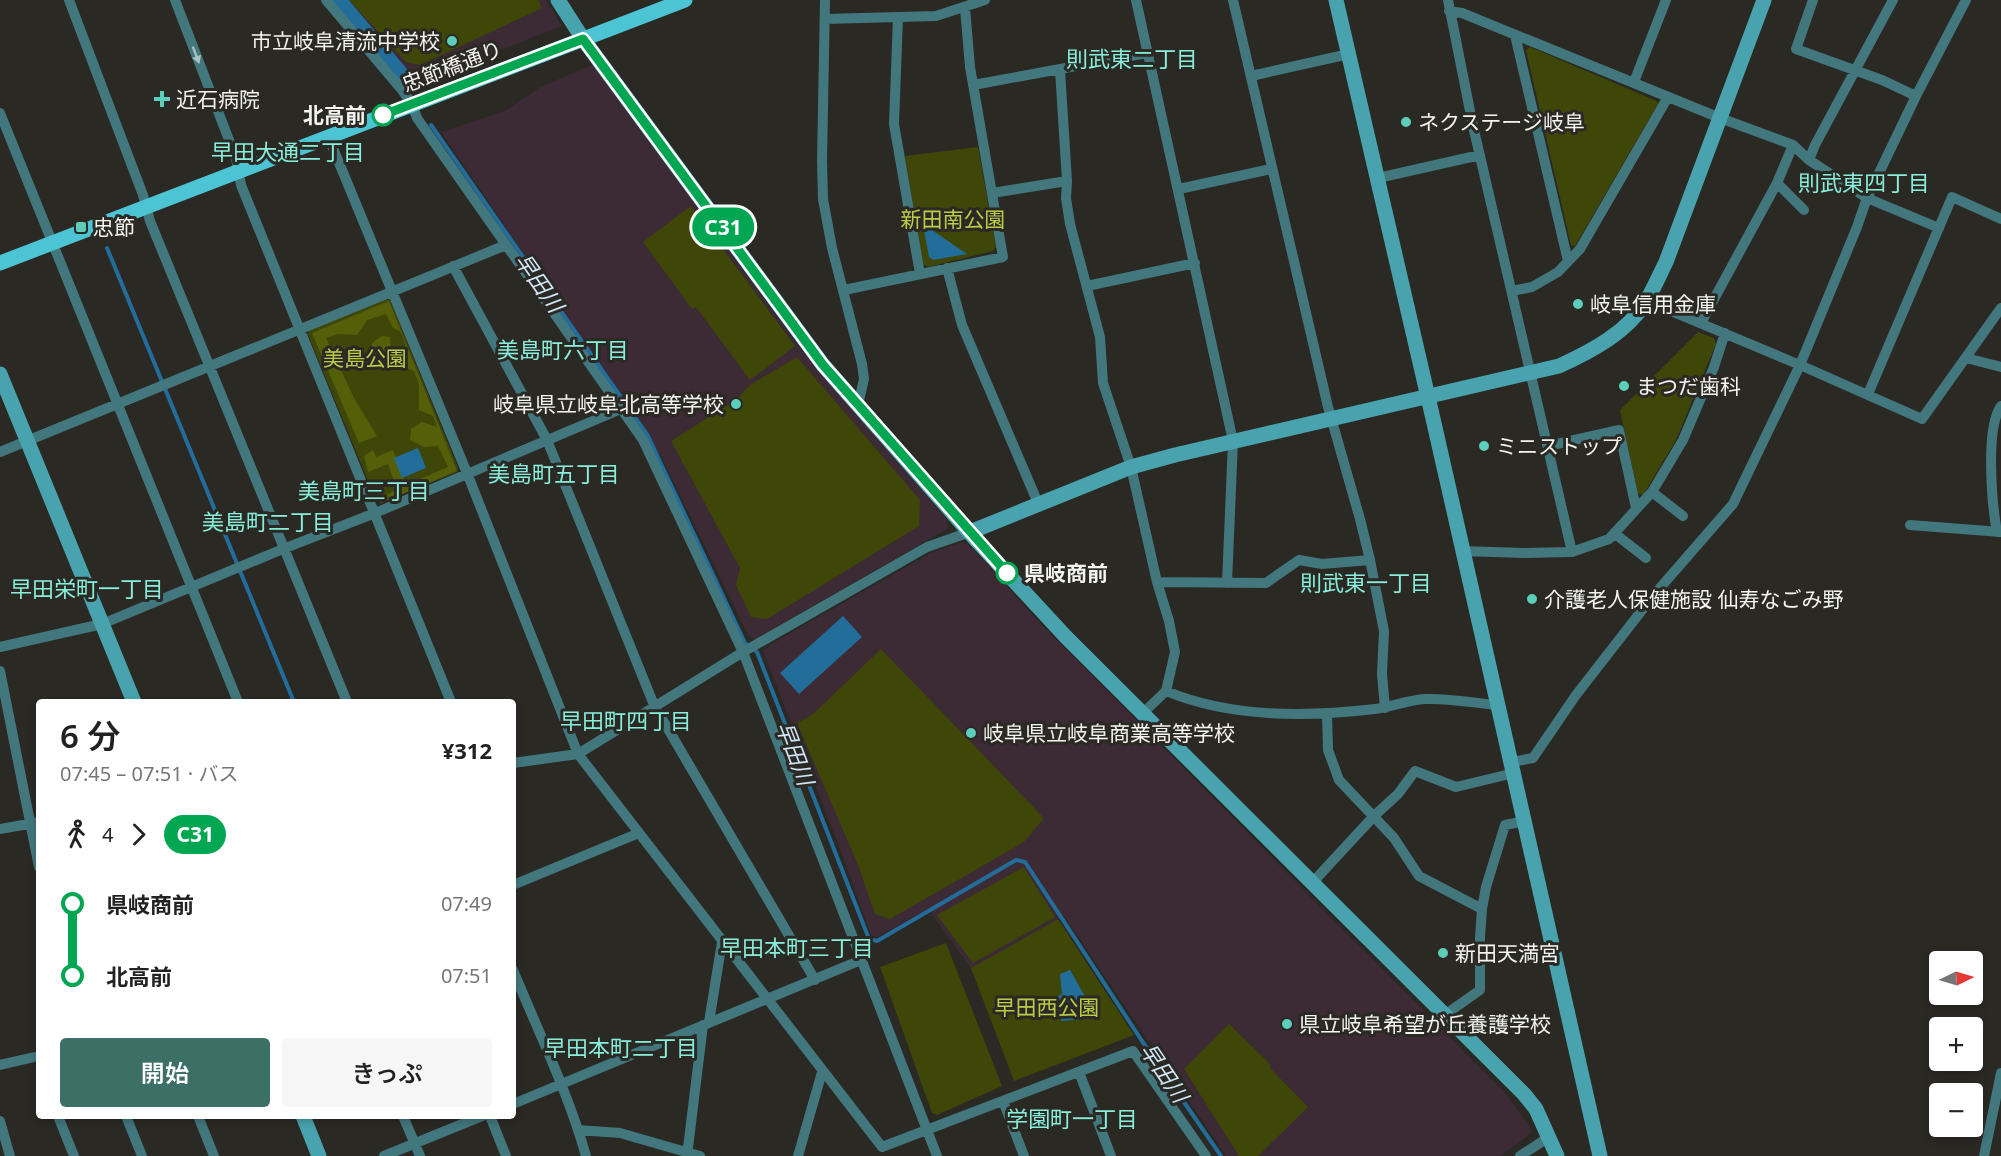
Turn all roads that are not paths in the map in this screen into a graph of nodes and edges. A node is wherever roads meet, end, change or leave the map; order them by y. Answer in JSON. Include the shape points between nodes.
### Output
{"nodes":[{"id":1,"x":69,"y":0,"type":"edge"},
{"id":2,"x":175,"y":0,"type":"edge"},
{"id":3,"x":326,"y":0,"type":"edge"},
{"id":4,"x":558,"y":0,"type":"edge"},
{"id":5,"x":685,"y":0,"type":"edge"},
{"id":6,"x":825,"y":0,"type":"edge"},
{"id":7,"x":985,"y":0,"type":"edge"},
{"id":8,"x":1136,"y":0,"type":"edge"},
{"id":9,"x":1233,"y":0,"type":"edge"},
{"id":10,"x":1336,"y":0,"type":"edge"},
{"id":11,"x":1664,"y":0,"type":"edge"},
{"id":12,"x":1764,"y":0,"type":"edge"},
{"id":13,"x":1813,"y":0,"type":"edge"},
{"id":14,"x":1893,"y":0,"type":"edge"},
{"id":15,"x":1966,"y":0,"type":"edge"},
{"id":16,"x":1449,"y":5,"type":"edge"},
{"id":17,"x":965,"y":8,"type":"junction"},
{"id":18,"x":898,"y":17,"type":"junction"},
{"id":19,"x":825,"y":19,"type":"junction"},
{"id":20,"x":1515,"y":35,"type":"junction"},
{"id":21,"x":583,"y":39,"type":"junction"},
{"id":22,"x":1148,"y":53,"type":"junction"},
{"id":23,"x":1349,"y":54,"type":"junction"},
{"id":24,"x":1060,"y":70,"type":"junction"},
{"id":25,"x":1856,"y":71,"type":"junction"},
{"id":26,"x":1251,"y":76,"type":"junction"},
{"id":27,"x":1634,"y":82,"type":"junction"},
{"id":28,"x":973,"y":85,"type":"junction"},
{"id":29,"x":1668,"y":96,"type":"junction"},
{"id":30,"x":1916,"y":96,"type":"junction"},
{"id":31,"x":412,"y":104,"type":"junction"},
{"id":32,"x":0,"y":113,"type":"edge"},
{"id":33,"x":1720,"y":118,"type":"junction"},
{"id":34,"x":328,"y":136,"type":"junction"},
{"id":35,"x":1793,"y":145,"type":"junction"},
{"id":36,"x":1480,"y":155,"type":"junction"},
{"id":37,"x":1809,"y":160,"type":"junction"},
{"id":38,"x":1271,"y":169,"type":"junction"},
{"id":39,"x":238,"y":172,"type":"junction"},
{"id":40,"x":1378,"y":178,"type":"junction"},
{"id":41,"x":1067,"y":181,"type":"junction"},
{"id":42,"x":1778,"y":183,"type":"junction"},
{"id":43,"x":1179,"y":189,"type":"junction"},
{"id":44,"x":992,"y":193,"type":"junction"},
{"id":45,"x":1867,"y":198,"type":"junction"},
{"id":46,"x":147,"y":207,"type":"junction"},
{"id":47,"x":1804,"y":210,"type":"dead end"},
{"id":48,"x":2001,"y":219,"type":"edge"},
{"id":49,"x":1939,"y":228,"type":"junction"},
{"id":50,"x":52,"y":243,"type":"junction"},
{"id":51,"x":506,"y":245,"type":"junction"},
{"id":52,"x":1568,"y":261,"type":"junction"},
{"id":53,"x":0,"y":263,"type":"edge"},
{"id":54,"x":1194,"y":263,"type":"junction"},
{"id":55,"x":453,"y":266,"type":"junction"},
{"id":56,"x":947,"y":268,"type":"junction"},
{"id":57,"x":920,"y":274,"type":"junction"},
{"id":58,"x":1087,"y":286,"type":"junction"},
{"id":59,"x":844,"y":290,"type":"junction"},
{"id":60,"x":391,"y":291,"type":"junction"},
{"id":61,"x":1512,"y":291,"type":"junction"},
{"id":62,"x":1647,"y":301,"type":"junction"},
{"id":63,"x":2001,"y":308,"type":"edge"},
{"id":64,"x":1701,"y":323,"type":"junction"},
{"id":65,"x":299,"y":328,"type":"junction"},
{"id":66,"x":1725,"y":333,"type":"junction"},
{"id":67,"x":1966,"y":358,"type":"junction"},
{"id":68,"x":1800,"y":365,"type":"junction"},
{"id":69,"x":208,"y":366,"type":"junction"},
{"id":70,"x":2001,"y":367,"type":"edge"},
{"id":71,"x":1531,"y":372,"type":"junction"},
{"id":72,"x":0,"y":374,"type":"edge"},
{"id":73,"x":1868,"y":394,"type":"junction"},
{"id":74,"x":1428,"y":396,"type":"junction"},
{"id":75,"x":117,"y":404,"type":"junction"},
{"id":76,"x":858,"y":405,"type":"junction"},
{"id":77,"x":2001,"y":406,"type":"edge"},
{"id":78,"x":621,"y":409,"type":"junction"},
{"id":79,"x":1331,"y":418,"type":"junction"},
{"id":80,"x":547,"y":440,"type":"junction"},
{"id":81,"x":1233,"y":441,"type":"junction"},
{"id":82,"x":27,"y":442,"type":"junction"},
{"id":83,"x":1548,"y":446,"type":"junction"},
{"id":84,"x":0,"y":452,"type":"edge"},
{"id":85,"x":1131,"y":467,"type":"junction"},
{"id":86,"x":467,"y":473,"type":"junction"},
{"id":87,"x":1652,"y":492,"type":"junction"},
{"id":88,"x":1038,"y":503,"type":"junction"},
{"id":89,"x":1636,"y":508,"type":"junction"},
{"id":90,"x":375,"y":513,"type":"junction"},
{"id":91,"x":1683,"y":516,"type":"dead end"},
{"id":92,"x":1910,"y":525,"type":"dead end"},
{"id":93,"x":970,"y":532,"type":"junction"},
{"id":94,"x":1999,"y":532,"type":"edge"},
{"id":95,"x":1614,"y":533,"type":"junction"},
{"id":96,"x":283,"y":549,"type":"junction"},
{"id":97,"x":1462,"y":551,"type":"junction"},
{"id":98,"x":1572,"y":552,"type":"junction"},
{"id":99,"x":1646,"y":558,"type":"dead end"},
{"id":100,"x":1370,"y":560,"type":"junction"},
{"id":101,"x":1157,"y":582,"type":"junction"},
{"id":102,"x":1227,"y":583,"type":"junction"},
{"id":103,"x":193,"y":586,"type":"junction"},
{"id":104,"x":102,"y":624,"type":"junction"},
{"id":105,"x":0,"y":647,"type":"edge"},
{"id":106,"x":748,"y":649,"type":"junction"},
{"id":107,"x":0,"y":671,"type":"edge"},
{"id":108,"x":1166,"y":691,"type":"junction"},
{"id":109,"x":133,"y":699,"type":"edge"},
{"id":110,"x":237,"y":699,"type":"edge"},
{"id":111,"x":346,"y":699,"type":"edge"},
{"id":112,"x":450,"y":699,"type":"edge"},
{"id":113,"x":654,"y":705,"type":"junction"},
{"id":114,"x":1498,"y":705,"type":"junction"},
{"id":115,"x":1385,"y":708,"type":"junction"},
{"id":116,"x":1143,"y":714,"type":"junction"},
{"id":117,"x":1327,"y":714,"type":"junction"},
{"id":118,"x":578,"y":754,"type":"junction"},
{"id":119,"x":516,"y":763,"type":"edge"},
{"id":120,"x":1513,"y":767,"type":"junction"},
{"id":121,"x":1374,"y":816,"type":"junction"},
{"id":122,"x":1525,"y":821,"type":"junction"},
{"id":123,"x":35,"y":822,"type":"edge"},
{"id":124,"x":0,"y":829,"type":"edge"},
{"id":125,"x":639,"y":833,"type":"junction"},
{"id":126,"x":1313,"y":882,"type":"junction"},
{"id":127,"x":516,"y":884,"type":"edge"},
{"id":128,"x":1482,"y":909,"type":"junction"},
{"id":129,"x":722,"y":942,"type":"junction"},
{"id":130,"x":861,"y":960,"type":"junction"},
{"id":131,"x":516,"y":977,"type":"edge"},
{"id":132,"x":815,"y":980,"type":"junction"},
{"id":133,"x":766,"y":999,"type":"junction"},
{"id":134,"x":1446,"y":1014,"type":"junction"},
{"id":135,"x":706,"y":1024,"type":"junction"},
{"id":136,"x":36,"y":1061,"type":"edge"},
{"id":137,"x":0,"y":1065,"type":"edge"},
{"id":138,"x":822,"y":1072,"type":"junction"},
{"id":139,"x":1079,"y":1072,"type":"junction"},
{"id":140,"x":2001,"y":1073,"type":"edge"},
{"id":141,"x":561,"y":1085,"type":"junction"},
{"id":142,"x":1003,"y":1101,"type":"junction"},
{"id":143,"x":516,"y":1103,"type":"edge"},
{"id":144,"x":59,"y":1119,"type":"edge"},
{"id":145,"x":127,"y":1119,"type":"edge"},
{"id":146,"x":199,"y":1119,"type":"edge"},
{"id":147,"x":304,"y":1119,"type":"edge"},
{"id":148,"x":405,"y":1119,"type":"edge"},
{"id":149,"x":475,"y":1119,"type":"edge"},
{"id":150,"x":491,"y":1119,"type":"edge"},
{"id":151,"x":0,"y":1121,"type":"edge"},
{"id":152,"x":579,"y":1130,"type":"junction"},
{"id":153,"x":927,"y":1131,"type":"junction"},
{"id":154,"x":1549,"y":1137,"type":"junction"},
{"id":155,"x":415,"y":1144,"type":"junction"},
{"id":156,"x":880,"y":1152,"type":"edge"},
{"id":157,"x":688,"y":1154,"type":"edge"},
{"id":158,"x":10,"y":1156,"type":"edge"},
{"id":159,"x":74,"y":1156,"type":"edge"},
{"id":160,"x":142,"y":1156,"type":"edge"},
{"id":161,"x":214,"y":1156,"type":"edge"},
{"id":162,"x":319,"y":1156,"type":"edge"},
{"id":163,"x":384,"y":1156,"type":"edge"},
{"id":164,"x":420,"y":1156,"type":"edge"},
{"id":165,"x":506,"y":1156,"type":"edge"},
{"id":166,"x":585,"y":1156,"type":"edge"},
{"id":167,"x":700,"y":1156,"type":"edge"},
{"id":168,"x":798,"y":1156,"type":"edge"},
{"id":169,"x":937,"y":1156,"type":"edge"},
{"id":170,"x":1024,"y":1156,"type":"edge"},
{"id":171,"x":1111,"y":1156,"type":"edge"},
{"id":172,"x":1206,"y":1156,"type":"edge"},
{"id":173,"x":1520,"y":1156,"type":"edge"},
{"id":174,"x":1557,"y":1156,"type":"edge"},
{"id":175,"x":1600,"y":1156,"type":"edge"},
{"id":176,"x":1984,"y":1156,"type":"edge"}],
"edges":[{"from":1,"to":46,"type":"street"},
{"from":2,"to":39,"type":"street","one_way":true},
{"from":3,"to":31,"type":"street"},
{"from":4,"to":21,"type":"street"},
{"from":5,"to":21,"type":"main road","name":"忠節橋通り"},
{"from":6,"to":19,"type":"street"},
{"from":7,"to":17,"type":"street"},
{"from":8,"to":22,"type":"street"},
{"from":9,"to":26,"type":"street"},
{"from":10,"to":23,"type":"street"},
{"from":11,"to":27,"type":"street"},
{"from":12,"to":33,"type":"street"},
{"from":13,"to":25,"type":"street","via":[[1796,49]]},
{"from":14,"to":25,"type":"street"},
{"from":15,"to":30,"type":"street"},
{"from":16,"to":20,"type":"street"},
{"from":16,"to":36,"type":"street"},
{"from":17,"to":18,"type":"street","via":[[936,16]]},
{"from":17,"to":28,"type":"street"},
{"from":18,"to":19,"type":"street"},
{"from":18,"to":57,"type":"street","via":[[894,124]]},
{"from":19,"to":59,"type":"street","via":[[823,199]]},
{"from":20,"to":27,"type":"street"},
{"from":20,"to":52,"type":"street"},
{"from":21,"to":31,"type":"main road","name":"忠節橋通り"},
{"from":21,"to":76,"type":"street","via":[[823,365]]},
{"from":22,"to":24,"type":"street"},
{"from":22,"to":43,"type":"street"},
{"from":23,"to":26,"type":"street"},
{"from":23,"to":40,"type":"street"},
{"from":24,"to":28,"type":"street"},
{"from":24,"to":41,"type":"street"},
{"from":25,"to":30,"type":"street"},
{"from":25,"to":37,"type":"street"},
{"from":26,"to":38,"type":"street"},
{"from":27,"to":29,"type":"street"},
{"from":28,"to":44,"type":"street"},
{"from":29,"to":33,"type":"street"},
{"from":29,"to":52,"type":"street","via":[[1593,229]]},
{"from":30,"to":45,"type":"street"},
{"from":31,"to":34,"type":"main road","name":"忠節橋通り"},
{"from":31,"to":51,"type":"street","via":[[417,118]]},
{"from":32,"to":50,"type":"street"},
{"from":33,"to":35,"type":"street"},
{"from":33,"to":62,"type":"street","via":[[1666,262]]},
{"from":34,"to":39,"type":"main road","name":"忠節橋通り"},
{"from":34,"to":60,"type":"street"},
{"from":35,"to":37,"type":"street"},
{"from":35,"to":42,"type":"street"},
{"from":36,"to":40,"type":"street"},
{"from":36,"to":61,"type":"street"},
{"from":37,"to":45,"type":"street"},
{"from":38,"to":43,"type":"street"},
{"from":38,"to":79,"type":"street"},
{"from":39,"to":46,"type":"main road","name":"忠節橋通り"},
{"from":39,"to":65,"type":"street"},
{"from":40,"to":74,"type":"street"},
{"from":41,"to":44,"type":"street"},
{"from":41,"to":58,"type":"street","via":[[1070,224]]},
{"from":42,"to":47,"type":"street"},
{"from":42,"to":64,"type":"street"},
{"from":43,"to":54,"type":"street"},
{"from":44,"to":56,"type":"street","via":[[1003,257]]},
{"from":45,"to":49,"type":"street"},
{"from":45,"to":68,"type":"street"},
{"from":46,"to":50,"type":"main road","name":"忠節橋通り"},
{"from":46,"to":69,"type":"street"},
{"from":48,"to":49,"type":"street","via":[[1952,197]]},
{"from":49,"to":73,"type":"street"},
{"from":50,"to":53,"type":"main road","name":"忠節橋通り"},
{"from":50,"to":75,"type":"street"},
{"from":51,"to":55,"type":"street"},
{"from":51,"to":78,"type":"street"},
{"from":52,"to":61,"type":"street","via":[[1558,272],[1532,287]]},
{"from":54,"to":58,"type":"street"},
{"from":54,"to":81,"type":"street"},
{"from":55,"to":60,"type":"street"},
{"from":55,"to":80,"type":"street"},
{"from":56,"to":57,"type":"street"},
{"from":56,"to":88,"type":"street","via":[[962,325]]},
{"from":57,"to":59,"type":"street"},
{"from":58,"to":85,"type":"street","via":[[1100,337],[1103,383]]},
{"from":59,"to":76,"type":"street","via":[[864,379]]},
{"from":60,"to":65,"type":"street"},
{"from":60,"to":86,"type":"street"},
{"from":61,"to":71,"type":"street"},
{"from":62,"to":64,"type":"street"},
{"from":62,"to":71,"type":"street","via":[[1600,346],[1559,366]]},
{"from":63,"to":67,"type":"street"},
{"from":64,"to":66,"type":"street"},
{"from":65,"to":69,"type":"street"},
{"from":65,"to":90,"type":"street"},
{"from":66,"to":68,"type":"street"},
{"from":66,"to":87,"type":"street","via":[[1683,440]]},
{"from":67,"to":70,"type":"street"},
{"from":67,"to":73,"type":"street","via":[[1922,419]]},
{"from":68,"to":73,"type":"street"},
{"from":68,"to":120,"type":"street","via":[[1733,504],[1653,596],[1575,696],[1533,758]]},
{"from":69,"to":75,"type":"street"},
{"from":69,"to":96,"type":"street"},
{"from":71,"to":74,"type":"street"},
{"from":71,"to":83,"type":"street"},
{"from":72,"to":82,"type":"street"},
{"from":74,"to":79,"type":"street"},
{"from":74,"to":97,"type":"street"},
{"from":75,"to":82,"type":"street"},
{"from":75,"to":103,"type":"street"},
{"from":76,"to":93,"type":"street"},
{"from":77,"to":94,"type":"street","via":[[1991,456]]},
{"from":78,"to":80,"type":"street"},
{"from":78,"to":106,"type":"street","via":[[643,440]]},
{"from":79,"to":81,"type":"street"},
{"from":79,"to":100,"type":"street"},
{"from":80,"to":86,"type":"street"},
{"from":80,"to":113,"type":"street"},
{"from":81,"to":85,"type":"street"},
{"from":81,"to":102,"type":"street"},
{"from":82,"to":84,"type":"street"},
{"from":82,"to":104,"type":"street"},
{"from":83,"to":89,"type":"street","via":[[1619,430]]},
{"from":83,"to":98,"type":"street"},
{"from":85,"to":88,"type":"street"},
{"from":85,"to":101,"type":"street"},
{"from":86,"to":90,"type":"street"},
{"from":86,"to":118,"type":"street"},
{"from":87,"to":89,"type":"street"},
{"from":87,"to":91,"type":"street"},
{"from":88,"to":93,"type":"street"},
{"from":89,"to":95,"type":"street"},
{"from":90,"to":96,"type":"street"},
{"from":90,"to":112,"type":"street"},
{"from":92,"to":94,"type":"street"},
{"from":93,"to":106,"type":"street","via":[[927,547]]},
{"from":93,"to":116,"type":"street"},
{"from":95,"to":98,"type":"street"},
{"from":95,"to":99,"type":"street"},
{"from":96,"to":103,"type":"street"},
{"from":96,"to":111,"type":"street"},
{"from":97,"to":98,"type":"street"},
{"from":97,"to":114,"type":"street"},
{"from":100,"to":102,"type":"street","via":[[1322,564],[1299,561],[1266,583]]},
{"from":100,"to":115,"type":"street","via":[[1384,631]]},
{"from":101,"to":102,"type":"street"},
{"from":101,"to":108,"type":"street","via":[[1175,652]]},
{"from":103,"to":104,"type":"street"},
{"from":103,"to":110,"type":"street"},
{"from":104,"to":105,"type":"street"},
{"from":104,"to":109,"type":"street"},
{"from":106,"to":113,"type":"street"},
{"from":106,"to":130,"type":"street"},
{"from":107,"to":123,"type":"street"},
{"from":108,"to":116,"type":"street"},
{"from":108,"to":117,"type":"street","via":[[1193,702],[1248,711]]},
{"from":113,"to":118,"type":"street"},
{"from":113,"to":132,"type":"street"},
{"from":114,"to":115,"type":"street","via":[[1423,699]]},
{"from":114,"to":120,"type":"street"},
{"from":115,"to":117,"type":"street"},
{"from":116,"to":126,"type":"street"},
{"from":117,"to":121,"type":"street","via":[[1328,750],[1340,780]]},
{"from":118,"to":119,"type":"street"},
{"from":118,"to":125,"type":"street"},
{"from":120,"to":121,"type":"street","via":[[1456,787],[1415,771]]},
{"from":120,"to":122,"type":"street"},
{"from":121,"to":126,"type":"street"},
{"from":121,"to":128,"type":"street","via":[[1419,876]]},
{"from":122,"to":128,"type":"street","via":[[1505,825]]},
{"from":122,"to":175,"type":"street"},
{"from":123,"to":124,"type":"street"},
{"from":125,"to":127,"type":"street"},
{"from":125,"to":129,"type":"street"},
{"from":126,"to":134,"type":"street"},
{"from":128,"to":134,"type":"street","via":[[1480,990]]},
{"from":129,"to":133,"type":"street"},
{"from":129,"to":135,"type":"street"},
{"from":130,"to":132,"type":"street"},
{"from":130,"to":153,"type":"street"},
{"from":131,"to":141,"type":"street"},
{"from":132,"to":133,"type":"street"},
{"from":133,"to":135,"type":"street"},
{"from":133,"to":138,"type":"street"},
{"from":134,"to":154,"type":"street","via":[[1524,1094]]},
{"from":135,"to":141,"type":"street"},
{"from":135,"to":157,"type":"street"},
{"from":136,"to":137,"type":"street"},
{"from":138,"to":156,"type":"street"},
{"from":138,"to":168,"type":"street"},
{"from":139,"to":142,"type":"street"},
{"from":139,"to":171,"type":"street"},
{"from":139,"to":172,"type":"street","via":[[1133,1051]]},
{"from":140,"to":176,"type":"street"},
{"from":141,"to":143,"type":"street"},
{"from":141,"to":152,"type":"street"},
{"from":142,"to":153,"type":"street"},
{"from":142,"to":170,"type":"street"},
{"from":144,"to":159,"type":"street"},
{"from":145,"to":160,"type":"street"},
{"from":146,"to":161,"type":"street"},
{"from":147,"to":162,"type":"street"},
{"from":148,"to":155,"type":"street"},
{"from":149,"to":155,"type":"street"},
{"from":150,"to":165,"type":"street"},
{"from":151,"to":158,"type":"street"},
{"from":152,"to":157,"type":"street","via":[[620,1133]]},
{"from":152,"to":166,"type":"street"},
{"from":153,"to":156,"type":"street"},
{"from":153,"to":169,"type":"street"},
{"from":154,"to":173,"type":"street"},
{"from":154,"to":174,"type":"street"},
{"from":155,"to":163,"type":"street"},
{"from":155,"to":164,"type":"street"},
{"from":157,"to":167,"type":"street"}]}
